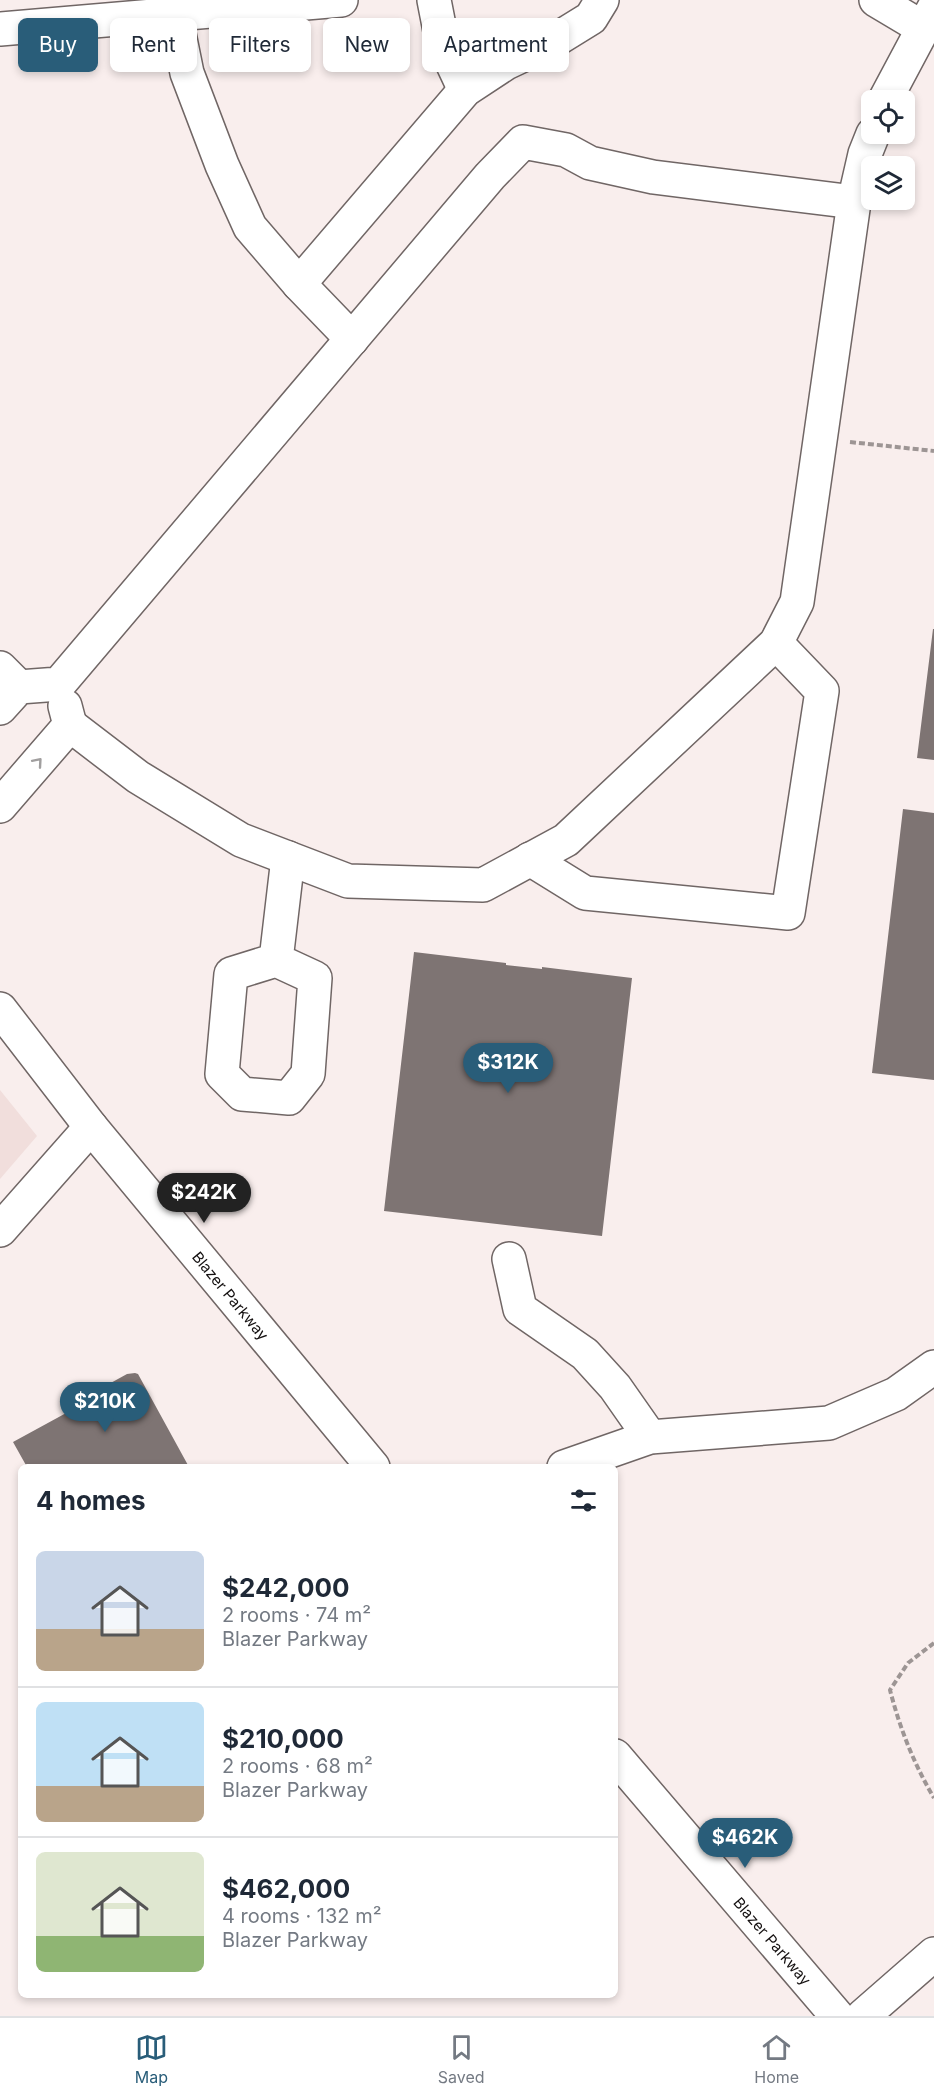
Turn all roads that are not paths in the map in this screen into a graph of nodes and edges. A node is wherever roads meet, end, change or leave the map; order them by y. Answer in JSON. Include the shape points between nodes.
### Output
{"nodes":[{"id":1,"x":341,"y":0,"type":"edge"},
{"id":2,"x":434,"y":0,"type":"edge"},
{"id":3,"x":602,"y":0,"type":"edge"},
{"id":4,"x":876,"y":0,"type":"edge"},
{"id":5,"x":174,"y":7,"type":"edge"},
{"id":6,"x":928,"y":18,"type":"edge"},
{"id":7,"x":0,"y":29,"type":"edge"},
{"id":8,"x":465,"y":90,"type":"junction"},
{"id":9,"x":890,"y":90,"type":"edge"},
{"id":10,"x":869,"y":144,"type":"edge"},
{"id":11,"x":854,"y":202,"type":"junction"},
{"id":12,"x":299,"y":284,"type":"junction"},
{"id":13,"x":352,"y":339,"type":"junction"},
{"id":14,"x":776,"y":643,"type":"junction"},
{"id":15,"x":59,"y":684,"type":"junction"},
{"id":16,"x":6,"y":688,"type":"edge"},
{"id":17,"x":70,"y":725,"type":"junction"},
{"id":18,"x":0,"y":806,"type":"edge"},
{"id":19,"x":288,"y":858,"type":"junction"},
{"id":20,"x":530,"y":859,"type":"junction"},
{"id":21,"x":276,"y":960,"type":"dead end"},
{"id":22,"x":0,"y":1009,"type":"edge"},
{"id":23,"x":91,"y":1127,"type":"junction"},
{"id":24,"x":0,"y":1230,"type":"edge"},
{"id":25,"x":509,"y":1259,"type":"dead end"},
{"id":26,"x":934,"y":1367,"type":"edge"},
{"id":27,"x":650,"y":1437,"type":"junction"},
{"id":28,"x":371,"y":1464,"type":"edge"},
{"id":29,"x":573,"y":1464,"type":"edge"},
{"id":30,"x":618,"y":1760,"type":"edge"},
{"id":31,"x":934,"y":1954,"type":"edge"},
{"id":32,"x":837,"y":2016,"type":"edge"},
{"id":33,"x":863,"y":2016,"type":"edge"}],
"edges":[{"from":1,"to":5,"type":"street"},
{"from":2,"to":8,"type":"street","via":[[442,41]]},
{"from":3,"to":8,"type":"street","via":[[591,18],[506,63]]},
{"from":4,"to":6,"type":"street"},
{"from":5,"to":7,"type":"street"},
{"from":5,"to":12,"type":"street","via":[[188,73],[222,165],[250,227]]},
{"from":6,"to":9,"type":"street"},
{"from":8,"to":12,"type":"street"},
{"from":10,"to":11,"type":"street"},
{"from":11,"to":13,"type":"street","via":[[653,177],[591,163],[566,150],[523,142]]},
{"from":11,"to":14,"type":"street","via":[[797,602]]},
{"from":12,"to":13,"type":"street"},
{"from":13,"to":15,"type":"street"},
{"from":14,"to":20,"type":"street","via":[[566,840]]},
{"from":14,"to":20,"type":"street","via":[[822,691],[788,913],[585,894]]},
{"from":15,"to":16,"type":"street"},
{"from":15,"to":17,"type":"street"},
{"from":18,"to":17,"type":"street","one_way":true},
{"from":17,"to":19,"type":"street","via":[[138,777],[241,840]]},
{"from":19,"to":20,"type":"street","via":[[348,881],[483,885]]},
{"from":19,"to":21,"type":"street"},
{"from":22,"to":23,"type":"street","name":"Blazer Parkway"},
{"from":23,"to":24,"type":"street"},
{"from":23,"to":28,"type":"street","name":"Blazer Parkway"},
{"from":25,"to":27,"type":"street","via":[[520,1309],[585,1353]]},
{"from":26,"to":27,"type":"street","via":[[896,1394],[829,1424]]},
{"from":27,"to":29,"type":"street"},
{"from":30,"to":32,"type":"street","name":"Blazer Parkway"},
{"from":31,"to":33,"type":"street"}]}
